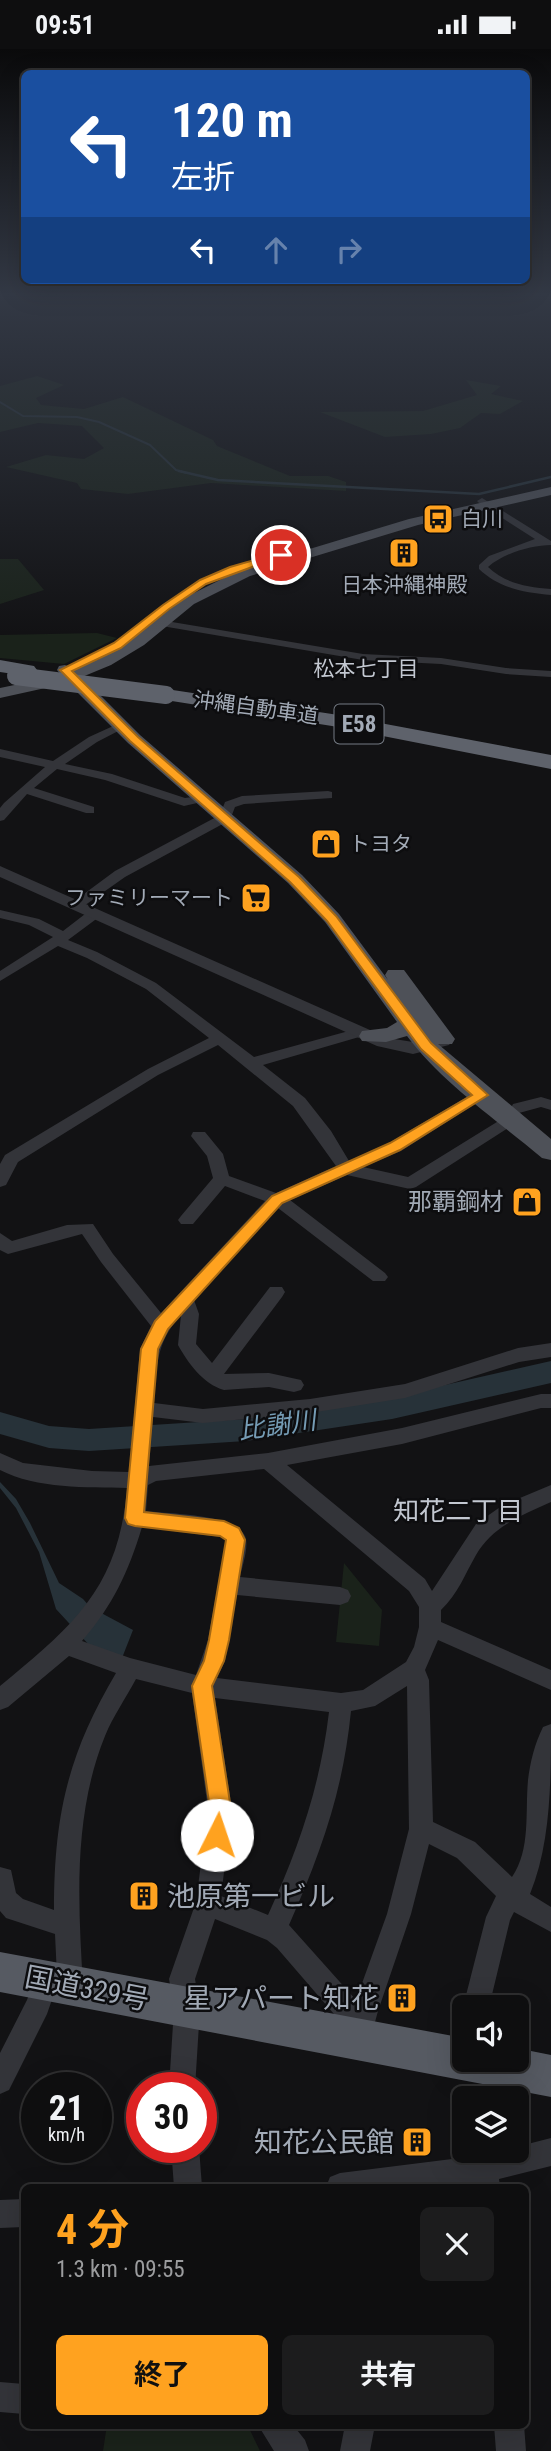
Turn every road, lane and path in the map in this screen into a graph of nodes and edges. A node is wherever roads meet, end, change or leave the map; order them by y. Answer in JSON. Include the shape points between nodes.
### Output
{"nodes":[{"id":1,"x":551,"y":485,"type":"edge"},
{"id":2,"x":551,"y":491,"type":"edge"},
{"id":3,"x":485,"y":503,"type":"junction"},
{"id":4,"x":547,"y":542,"type":"edge"},
{"id":5,"x":551,"y":592,"type":"edge"},
{"id":6,"x":155,"y":622,"type":"junction"},
{"id":7,"x":123,"y":653,"type":"junction"},
{"id":8,"x":71,"y":674,"type":"junction"},
{"id":9,"x":551,"y":674,"type":"edge"},
{"id":10,"x":11,"y":677,"type":"edge"},
{"id":11,"x":168,"y":692,"type":"junction"},
{"id":12,"x":0,"y":693,"type":"edge"},
{"id":13,"x":114,"y":706,"type":"junction"},
{"id":14,"x":124,"y":730,"type":"junction"},
{"id":15,"x":0,"y":753,"type":"edge"},
{"id":16,"x":551,"y":754,"type":"edge"},
{"id":17,"x":551,"y":762,"type":"edge"},
{"id":18,"x":58,"y":765,"type":"junction"},
{"id":19,"x":27,"y":790,"type":"junction"},
{"id":20,"x":328,"y":795,"type":"dead end"},
{"id":21,"x":202,"y":798,"type":"junction"},
{"id":22,"x":105,"y":801,"type":"dead end"},
{"id":23,"x":227,"y":811,"type":"junction"},
{"id":24,"x":0,"y":815,"type":"edge"},
{"id":25,"x":0,"y":871,"type":"edge"},
{"id":26,"x":76,"y":905,"type":"junction"},
{"id":27,"x":0,"y":914,"type":"edge"},
{"id":28,"x":94,"y":914,"type":"junction"},
{"id":29,"x":60,"y":939,"type":"junction"},
{"id":30,"x":0,"y":977,"type":"edge"},
{"id":31,"x":408,"y":1024,"type":"junction"},
{"id":32,"x":365,"y":1034,"type":"junction"},
{"id":33,"x":219,"y":1039,"type":"junction"},
{"id":34,"x":436,"y":1043,"type":"junction"},
{"id":35,"x":251,"y":1063,"type":"junction"},
{"id":36,"x":481,"y":1095,"type":"junction"},
{"id":37,"x":551,"y":1105,"type":"edge"},
{"id":38,"x":515,"y":1115,"type":"junction"},
{"id":39,"x":551,"y":1132,"type":"edge"},
{"id":40,"x":199,"y":1136,"type":"dead end"},
{"id":41,"x":551,"y":1152,"type":"edge"},
{"id":42,"x":345,"y":1169,"type":"junction"},
{"id":43,"x":222,"y":1179,"type":"junction"},
{"id":44,"x":0,"y":1181,"type":"edge"},
{"id":45,"x":277,"y":1199,"type":"junction"},
{"id":46,"x":187,"y":1220,"type":"dead end"},
{"id":47,"x":0,"y":1239,"type":"edge"},
{"id":48,"x":379,"y":1277,"type":"dead end"},
{"id":49,"x":276,"y":1292,"type":"dead end"},
{"id":50,"x":185,"y":1299,"type":"junction"},
{"id":51,"x":161,"y":1325,"type":"junction"},
{"id":52,"x":551,"y":1350,"type":"edge"},
{"id":53,"x":213,"y":1375,"type":"junction"},
{"id":54,"x":294,"y":1385,"type":"dead end"},
{"id":55,"x":551,"y":1401,"type":"edge"},
{"id":56,"x":144,"y":1413,"type":"junction"},
{"id":57,"x":0,"y":1461,"type":"edge"},
{"id":58,"x":268,"y":1461,"type":"junction"},
{"id":59,"x":140,"y":1477,"type":"junction"},
{"id":60,"x":551,"y":1493,"type":"edge"},
{"id":61,"x":135,"y":1518,"type":"junction"},
{"id":62,"x":228,"y":1585,"type":"junction"},
{"id":63,"x":341,"y":1596,"type":"dead end"},
{"id":64,"x":430,"y":1617,"type":"junction"},
{"id":65,"x":66,"y":1645,"type":"junction"},
{"id":66,"x":130,"y":1668,"type":"junction"},
{"id":67,"x":414,"y":1669,"type":"junction"},
{"id":68,"x":551,"y":1680,"type":"edge"},
{"id":69,"x":202,"y":1686,"type":"junction"},
{"id":70,"x":0,"y":1700,"type":"edge"},
{"id":71,"x":341,"y":1703,"type":"junction"},
{"id":72,"x":551,"y":1734,"type":"edge"},
{"id":73,"x":421,"y":1829,"type":"junction"},
{"id":74,"x":2,"y":1878,"type":"edge"},
{"id":75,"x":510,"y":1896,"type":"junction"},
{"id":76,"x":208,"y":1902,"type":"junction"},
{"id":77,"x":551,"y":1920,"type":"edge"},
{"id":78,"x":67,"y":1926,"type":"junction"},
{"id":79,"x":274,"y":1930,"type":"junction"},
{"id":80,"x":0,"y":1972,"type":"edge"},
{"id":81,"x":58,"y":1983,"type":"junction"},
{"id":82,"x":479,"y":1995,"type":"edge"},
{"id":83,"x":187,"y":2008,"type":"junction"},
{"id":84,"x":352,"y":2037,"type":"junction"},
{"id":85,"x":452,"y":2056,"type":"edge"},
{"id":86,"x":183,"y":2072,"type":"edge"},
{"id":87,"x":529,"y":2072,"type":"edge"},
{"id":88,"x":551,"y":2076,"type":"edge"},
{"id":89,"x":0,"y":2081,"type":"edge"},
{"id":90,"x":551,"y":2152,"type":"edge"},
{"id":91,"x":186,"y":2163,"type":"edge"},
{"id":92,"x":485,"y":2178,"type":"edge"},
{"id":93,"x":188,"y":2184,"type":"edge"},
{"id":94,"x":388,"y":2184,"type":"edge"},
{"id":95,"x":21,"y":2213,"type":"edge"},
{"id":96,"x":0,"y":2214,"type":"edge"},
{"id":97,"x":0,"y":2397,"type":"edge"},
{"id":98,"x":21,"y":2399,"type":"edge"},
{"id":99,"x":273,"y":2429,"type":"edge"},
{"id":100,"x":275,"y":2429,"type":"edge"},
{"id":101,"x":359,"y":2429,"type":"edge"},
{"id":102,"x":509,"y":2429,"type":"edge"},
{"id":103,"x":277,"y":2451,"type":"edge"},
{"id":104,"x":293,"y":2451,"type":"edge"},
{"id":105,"x":355,"y":2451,"type":"edge"},
{"id":106,"x":511,"y":2451,"type":"edge"}],
"edges":[{"from":1,"to":3,"type":"main road"},
{"from":2,"to":3,"type":"main road"},
{"from":3,"to":4,"type":"street"},
{"from":3,"to":6,"type":"main road","via":[[245,573]]},
{"from":4,"to":5,"type":"street","via":[[492,558],[482,567],[515,587]]},
{"from":6,"to":7,"type":"main road"},
{"from":6,"to":8,"type":"main road"},
{"from":6,"to":9,"type":"street","via":[[363,657]]},
{"from":7,"to":8,"type":"main road"},
{"from":7,"to":13,"type":"main road","via":[[102,683]]},
{"from":8,"to":10,"type":"main road"},
{"from":8,"to":10,"type":"main road"},
{"from":8,"to":13,"type":"main road"},
{"from":8,"to":14,"type":"main road"},
{"from":10,"to":11,"type":"highway","name":"沖縄自動車道","number":"E58","bridge":true},
{"from":10,"to":12,"type":"main road"},
{"from":10,"to":14,"type":"main road","via":[[73,694]]},
{"from":11,"to":16,"type":"highway","name":"沖縄自動車道","number":"E58","via":[[349,714]]},
{"from":11,"to":17,"type":"highway","name":"沖縄自動車道","number":"E58"},
{"from":13,"to":23,"type":"main road"},
{"from":14,"to":18,"type":"street","via":[[98,735]]},
{"from":14,"to":21,"type":"main road"},
{"from":15,"to":18,"type":"street"},
{"from":18,"to":19,"type":"street"},
{"from":18,"to":21,"type":"street","via":[[184,802]]},
{"from":19,"to":22,"type":"street","via":[[86,813]]},
{"from":19,"to":24,"type":"street"},
{"from":20,"to":23,"type":"street","via":[[242,800]]},
{"from":21,"to":23,"type":"main road"},
{"from":23,"to":26,"type":"street"},
{"from":23,"to":31,"type":"main road","via":[[332,918]]},
{"from":23,"to":34,"type":"main road","via":[[294,859],[350,913]]},
{"from":25,"to":26,"type":"street"},
{"from":26,"to":28,"type":"street"},
{"from":27,"to":29,"type":"street","via":[[34,922]]},
{"from":28,"to":29,"type":"street"},
{"from":28,"to":32,"type":"street"},
{"from":29,"to":30,"type":"street"},
{"from":29,"to":33,"type":"street","via":[[150,986]]},
{"from":31,"to":32,"type":"main road","via":[[394,1034]]},
{"from":31,"to":34,"type":"main road"},
{"from":32,"to":34,"type":"street","via":[[400,1047]]},
{"from":32,"to":35,"type":"street"},
{"from":33,"to":35,"type":"street"},
{"from":33,"to":44,"type":"street","via":[[153,1072],[11,1159]]},
{"from":34,"to":36,"type":"main road"},
{"from":34,"to":38,"type":"main road"},
{"from":35,"to":42,"type":"street","via":[[299,1102]]},
{"from":36,"to":38,"type":"main road"},
{"from":36,"to":42,"type":"street","via":[[395,1147]]},
{"from":37,"to":38,"type":"street","via":[[541,1102]]},
{"from":38,"to":39,"type":"main road"},
{"from":38,"to":41,"type":"main road"},
{"from":38,"to":42,"type":"street","via":[[410,1183]]},
{"from":40,"to":43,"type":"street","via":[[215,1154]]},
{"from":42,"to":45,"type":"street"},
{"from":43,"to":45,"type":"street"},
{"from":43,"to":46,"type":"street"},
{"from":45,"to":48,"type":"street"},
{"from":45,"to":50,"type":"street"},
{"from":47,"to":51,"type":"street","via":[[8,1248],[24,1247],[71,1227],[87,1227]]},
{"from":49,"to":53,"type":"street"},
{"from":50,"to":51,"type":"street"},
{"from":50,"to":53,"type":"street","via":[[190,1314],[187,1345]]},
{"from":51,"to":56,"type":"street","via":[[149,1349]]},
{"from":52,"to":56,"type":"street","via":[[518,1355],[405,1391],[310,1406],[203,1416]]},
{"from":53,"to":54,"type":"street","via":[[224,1383],[269,1380]]},
{"from":55,"to":58,"type":"street"},
{"from":56,"to":59,"type":"street"},
{"from":57,"to":59,"type":"street","via":[[20,1471],[92,1479]]},
{"from":58,"to":59,"type":"street"},
{"from":58,"to":64,"type":"street","via":[[417,1585]]},
{"from":59,"to":61,"type":"street"},
{"from":60,"to":64,"type":"street","via":[[497,1517],[476,1538]]},
{"from":61,"to":62,"type":"street","via":[[224,1529],[232,1534],[236,1540]]},
{"from":61,"to":65,"type":"street","via":[[99,1605]]},
{"from":62,"to":63,"type":"street"},
{"from":62,"to":69,"type":"street","via":[[214,1661]]},
{"from":64,"to":67,"type":"street","via":[[425,1649]]},
{"from":64,"to":68,"type":"street"},
{"from":65,"to":66,"type":"street"},
{"from":65,"to":70,"type":"street"},
{"from":66,"to":69,"type":"street"},
{"from":66,"to":78,"type":"street","via":[[90,1744],[72,1820],[65,1877]]},
{"from":67,"to":71,"type":"street","via":[[367,1699]]},
{"from":67,"to":73,"type":"street","via":[[418,1680]]},
{"from":69,"to":71,"type":"street"},
{"from":69,"to":76,"type":"street","via":[[220,1809]]},
{"from":71,"to":79,"type":"street","via":[[323,1809]]},
{"from":72,"to":75,"type":"street","via":[[540,1775],[536,1852],[520,1888]]},
{"from":73,"to":75,"type":"street","via":[[465,1849]]},
{"from":73,"to":84,"type":"street","via":[[399,1914]]},
{"from":74,"to":78,"type":"street","via":[[5,1899],[15,1909]]},
{"from":75,"to":77,"type":"street"},
{"from":75,"to":82,"type":"street","via":[[498,1917]]},
{"from":76,"to":79,"type":"street"},
{"from":76,"to":83,"type":"street","via":[[182,1979]]},
{"from":78,"to":81,"type":"street"},
{"from":79,"to":84,"type":"street","via":[[347,2009]]},
{"from":80,"to":81,"type":"highway","name":"国道329号"},
{"from":81,"to":83,"type":"highway","name":"国道329号"},
{"from":81,"to":89,"type":"street","via":[[38,2005]]},
{"from":83,"to":84,"type":"highway","name":"国道329号"},
{"from":83,"to":86,"type":"street"},
{"from":84,"to":85,"type":"highway","name":"国道329号"},
{"from":87,"to":88,"type":"highway","name":"国道329号"},
{"from":90,"to":92,"type":"street"},
{"from":91,"to":93,"type":"street"},
{"from":92,"to":94,"type":"street"},
{"from":95,"to":96,"type":"street"},
{"from":97,"to":98,"type":"street"},
{"from":99,"to":103,"type":"street"},
{"from":100,"to":104,"type":"street"},
{"from":101,"to":105,"type":"street"},
{"from":102,"to":106,"type":"street"}]}
